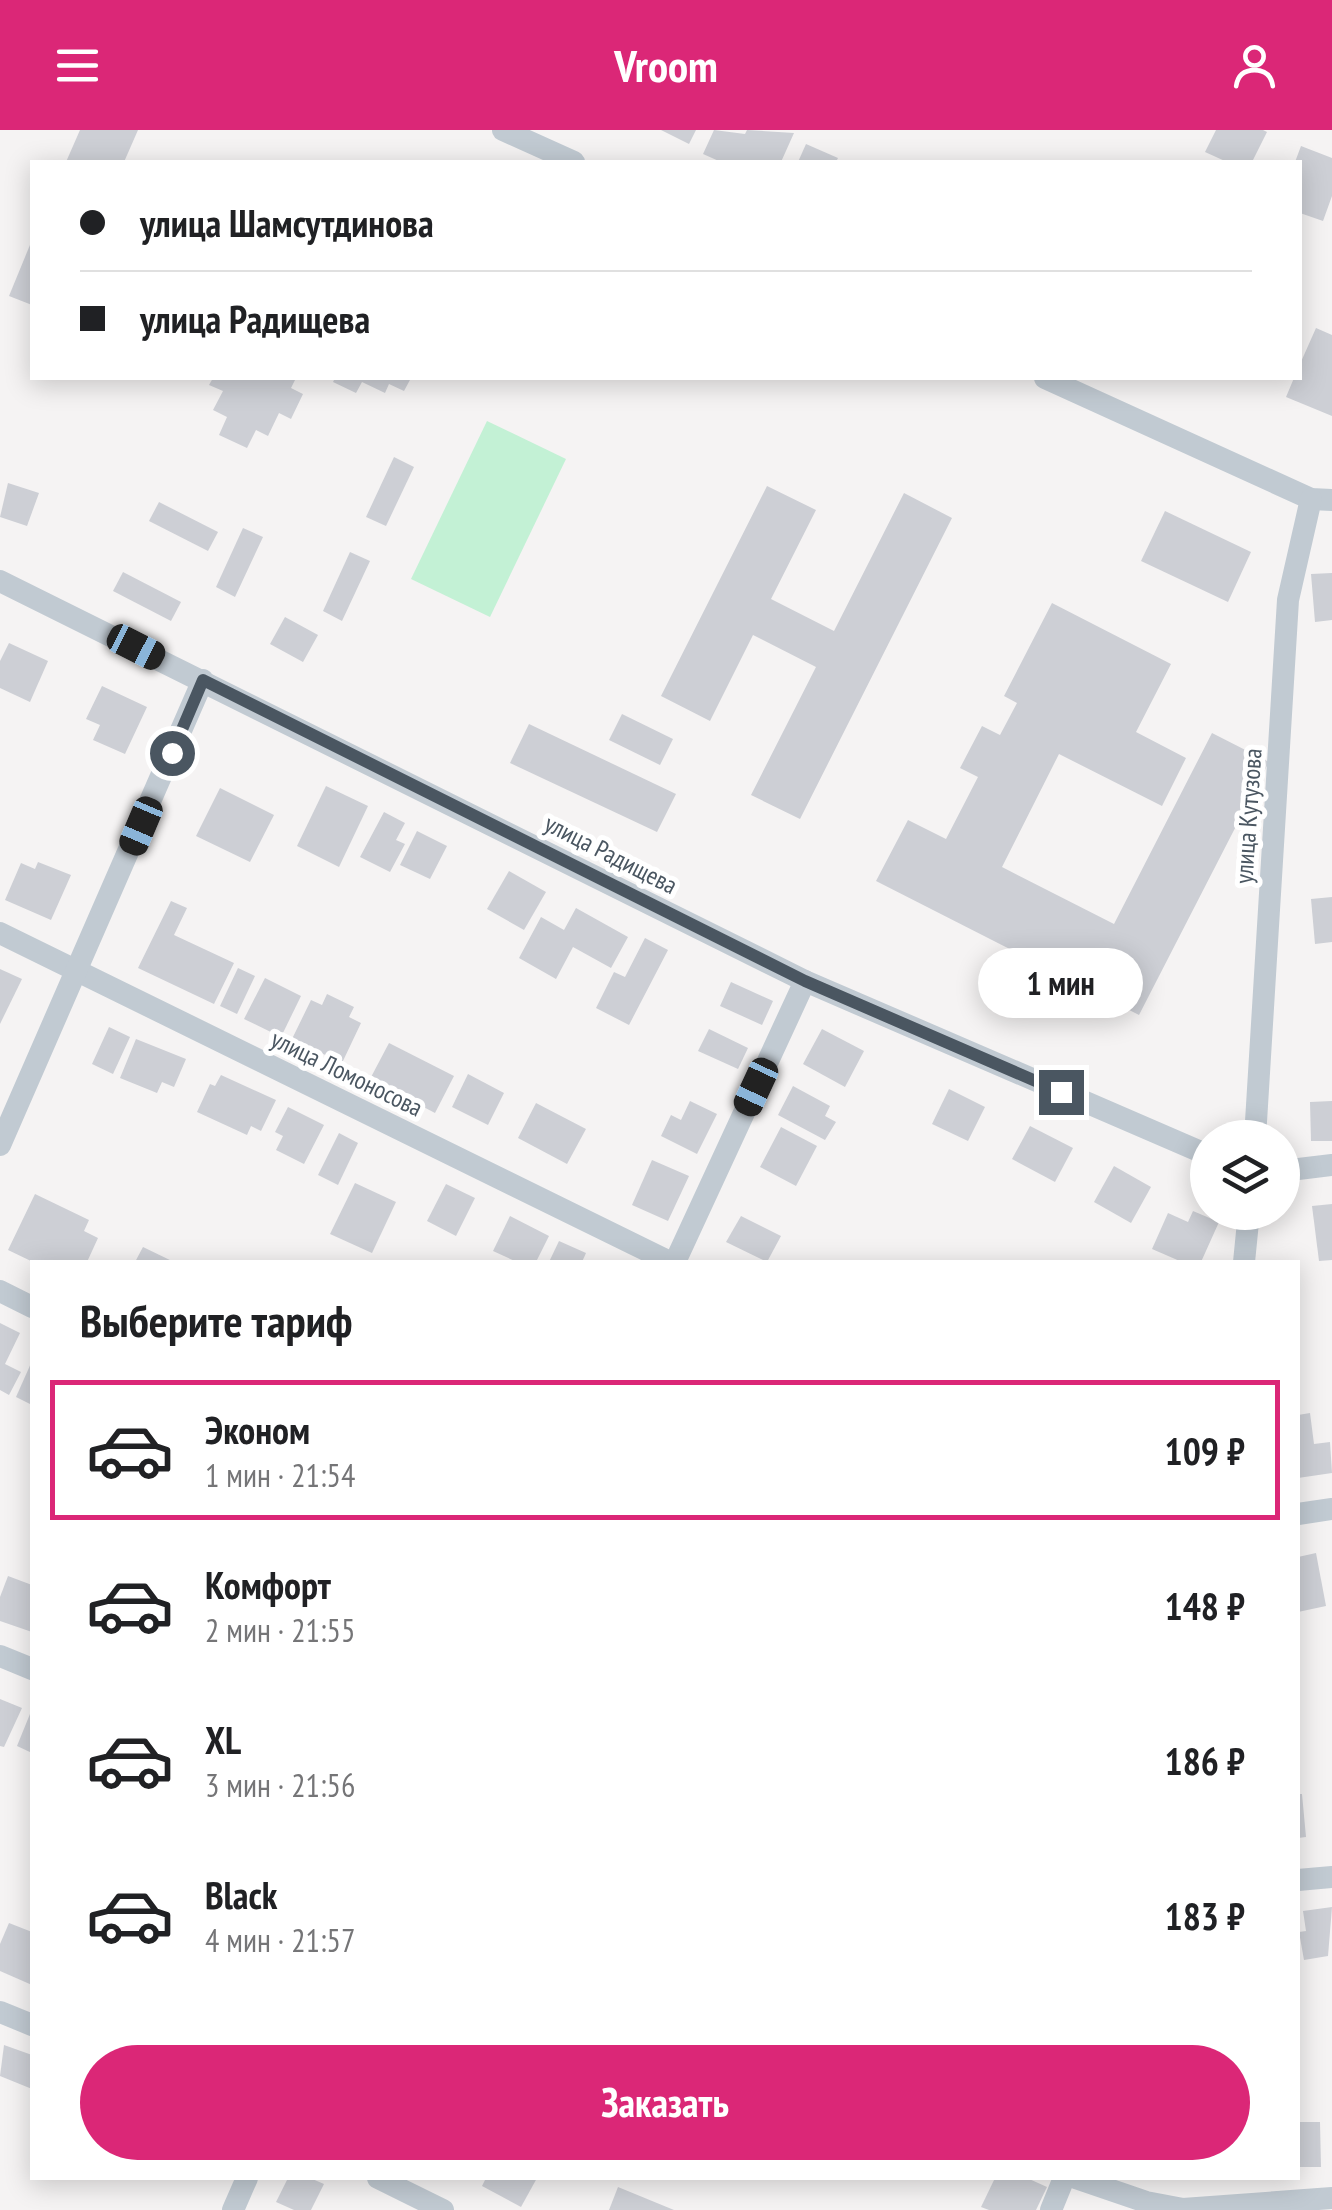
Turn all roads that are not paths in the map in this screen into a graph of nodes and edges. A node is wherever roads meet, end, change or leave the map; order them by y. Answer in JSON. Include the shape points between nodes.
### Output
{"nodes":[{"id":1,"x":503,"y":130,"type":"edge"},
{"id":2,"x":570,"y":160,"type":"edge"},
{"id":3,"x":1049,"y":380,"type":"edge"},
{"id":4,"x":1321,"y":500,"type":"edge"},
{"id":5,"x":0,"y":581,"type":"edge"},
{"id":6,"x":203,"y":680,"type":"junction"},
{"id":7,"x":0,"y":933,"type":"edge"},
{"id":8,"x":79,"y":972,"type":"junction"},
{"id":9,"x":805,"y":981,"type":"junction"},
{"id":10,"x":1256,"y":1120,"type":"edge"},
{"id":11,"x":0,"y":1145,"type":"edge"},
{"id":12,"x":1190,"y":1147,"type":"edge"},
{"id":13,"x":1332,"y":1165,"type":"edge"},
{"id":14,"x":1300,"y":1169,"type":"edge"},
{"id":15,"x":1247,"y":1230,"type":"edge"},
{"id":16,"x":668,"y":1260,"type":"edge"},
{"id":17,"x":673,"y":1260,"type":"edge"},
{"id":18,"x":1244,"y":1260,"type":"edge"},
{"id":19,"x":0,"y":1292,"type":"edge"},
{"id":20,"x":30,"y":1306,"type":"edge"},
{"id":21,"x":1332,"y":1509,"type":"edge"},
{"id":22,"x":1300,"y":1514,"type":"edge"},
{"id":23,"x":0,"y":1656,"type":"edge"},
{"id":24,"x":30,"y":1668,"type":"edge"},
{"id":25,"x":1332,"y":1877,"type":"edge"},
{"id":26,"x":1300,"y":1880,"type":"edge"},
{"id":27,"x":0,"y":2012,"type":"edge"},
{"id":28,"x":30,"y":2024,"type":"edge"},
{"id":29,"x":247,"y":2180,"type":"edge"},
{"id":30,"x":382,"y":2180,"type":"edge"},
{"id":31,"x":1063,"y":2180,"type":"edge"},
{"id":32,"x":1082,"y":2180,"type":"edge"},
{"id":33,"x":1332,"y":2198,"type":"edge"},
{"id":34,"x":234,"y":2210,"type":"edge"},
{"id":35,"x":443,"y":2210,"type":"edge"},
{"id":36,"x":1051,"y":2210,"type":"edge"}],
"edges":[{"from":1,"to":2,"type":"street"},
{"from":3,"to":4,"type":"street"},
{"from":4,"to":10,"type":"street","name":"улица Кутузова","via":[[1288,600]]},
{"from":5,"to":6,"type":"street","name":"улица Радищева"},
{"from":6,"to":8,"type":"street"},
{"from":6,"to":9,"type":"street","name":"улица Радищева"},
{"from":7,"to":8,"type":"street","name":"улица Ломоносова"},
{"from":8,"to":11,"type":"street"},
{"from":8,"to":16,"type":"street","name":"улица Ломоносова"},
{"from":9,"to":12,"type":"street","name":"улица Радищева"},
{"from":9,"to":17,"type":"street"},
{"from":13,"to":14,"type":"street"},
{"from":15,"to":18,"type":"street"},
{"from":19,"to":20,"type":"street"},
{"from":21,"to":22,"type":"street"},
{"from":23,"to":24,"type":"street"},
{"from":25,"to":26,"type":"street"},
{"from":27,"to":28,"type":"street"},
{"from":29,"to":34,"type":"street"},
{"from":30,"to":35,"type":"street"},
{"from":31,"to":36,"type":"street"},
{"from":32,"to":33,"type":"street","via":[[1182,2209]]}]}
